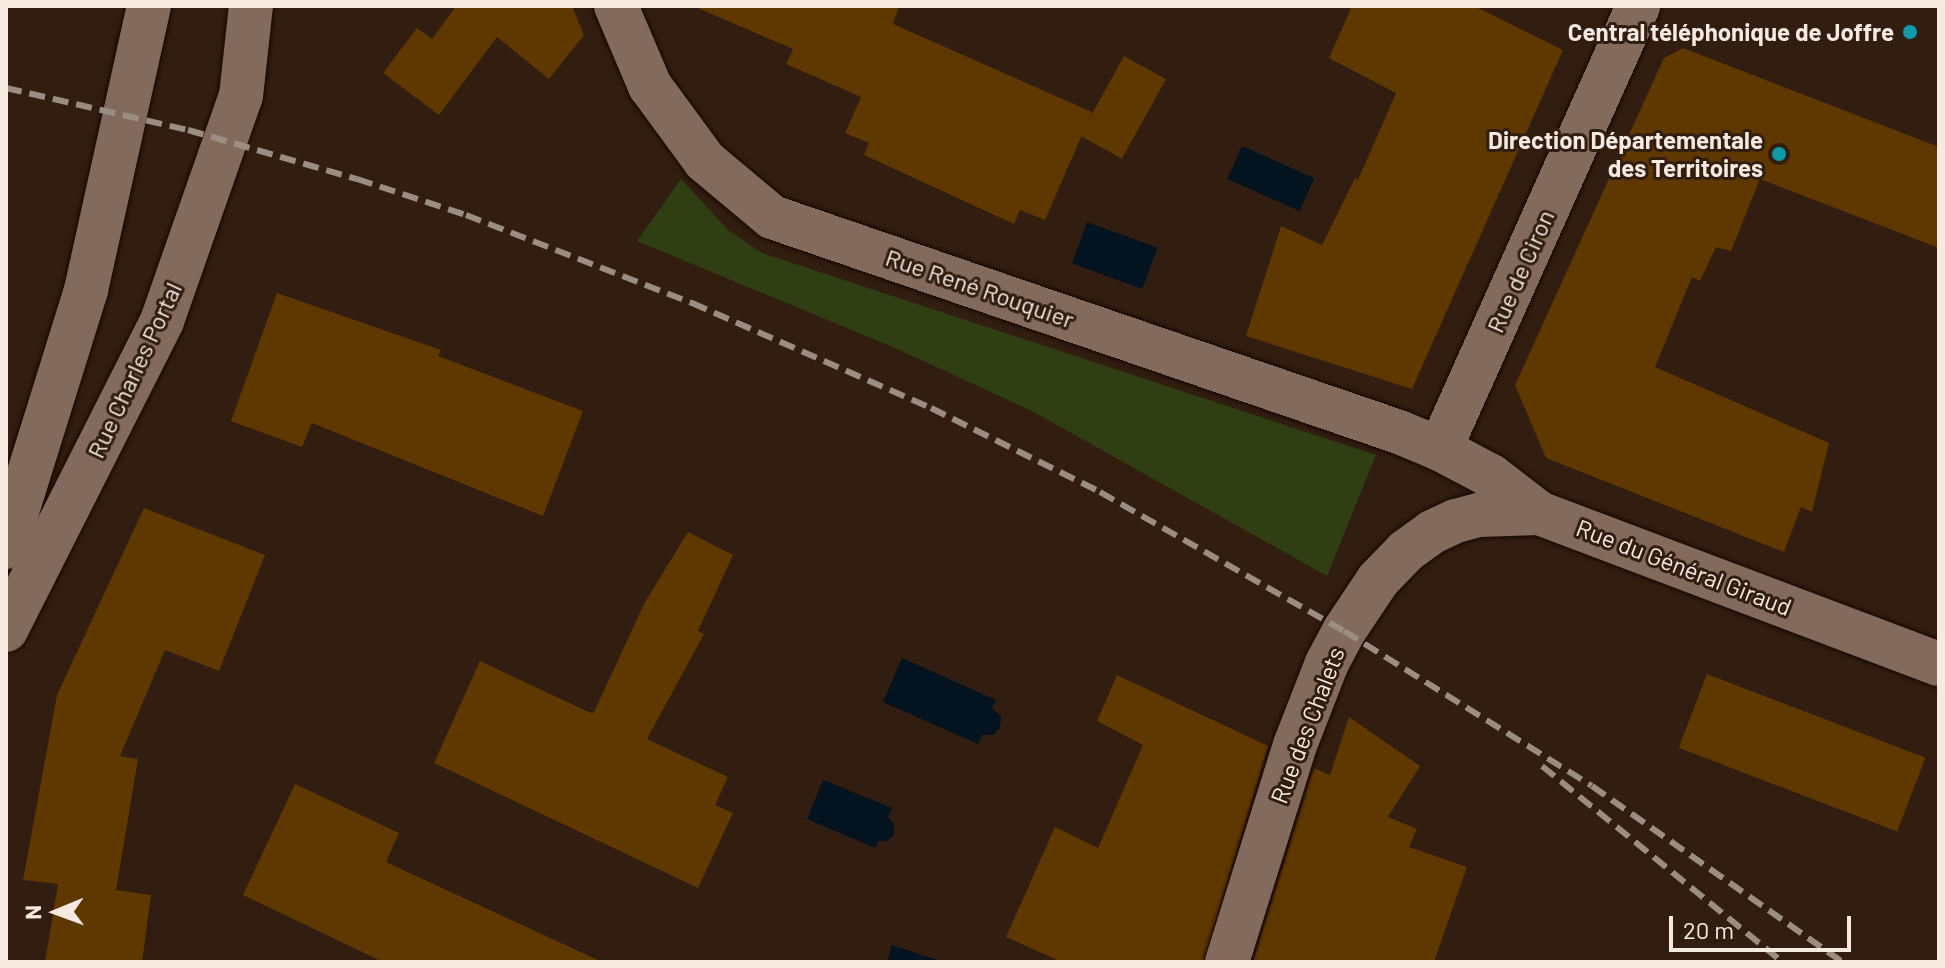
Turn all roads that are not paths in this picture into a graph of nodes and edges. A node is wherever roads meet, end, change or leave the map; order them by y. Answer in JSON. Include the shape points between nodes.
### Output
{"nodes":[{"id":1,"x":149,"y":6,"type":"edge"},
{"id":2,"x":251,"y":6,"type":"edge"},
{"id":3,"x":616,"y":6,"type":"edge"},
{"id":4,"x":1638,"y":6,"type":"edge"},
{"id":5,"x":1440,"y":449,"type":"junction"},
{"id":6,"x":1539,"y":513,"type":"junction"},
{"id":7,"x":6,"y":547,"type":"edge"},
{"id":8,"x":6,"y":630,"type":"edge"},
{"id":9,"x":1939,"y":664,"type":"edge"},
{"id":10,"x":1227,"y":962,"type":"edge"}],
"edges":[{"from":1,"to":7,"type":"street","via":[[86,290]]},
{"from":2,"to":8,"type":"street","name":"Rue Charles Portal","via":[[241,96],[162,321]]},
{"from":3,"to":5,"type":"street","name":"Rue René Rouquier","via":[[650,86],[705,161],[772,217]]},
{"from":4,"to":5,"type":"street","name":"Rue de Ciron"},
{"from":5,"to":6,"type":"street","name":"Rue du Général Giraud","via":[[1491,476]]},
{"from":6,"to":9,"type":"street","name":"Rue du Général Giraud"},
{"from":6,"to":10,"type":"street","name":"Rue des Chalets","via":[[1456,521],[1406,551],[1378,580],[1327,663],[1295,745]]}]}
